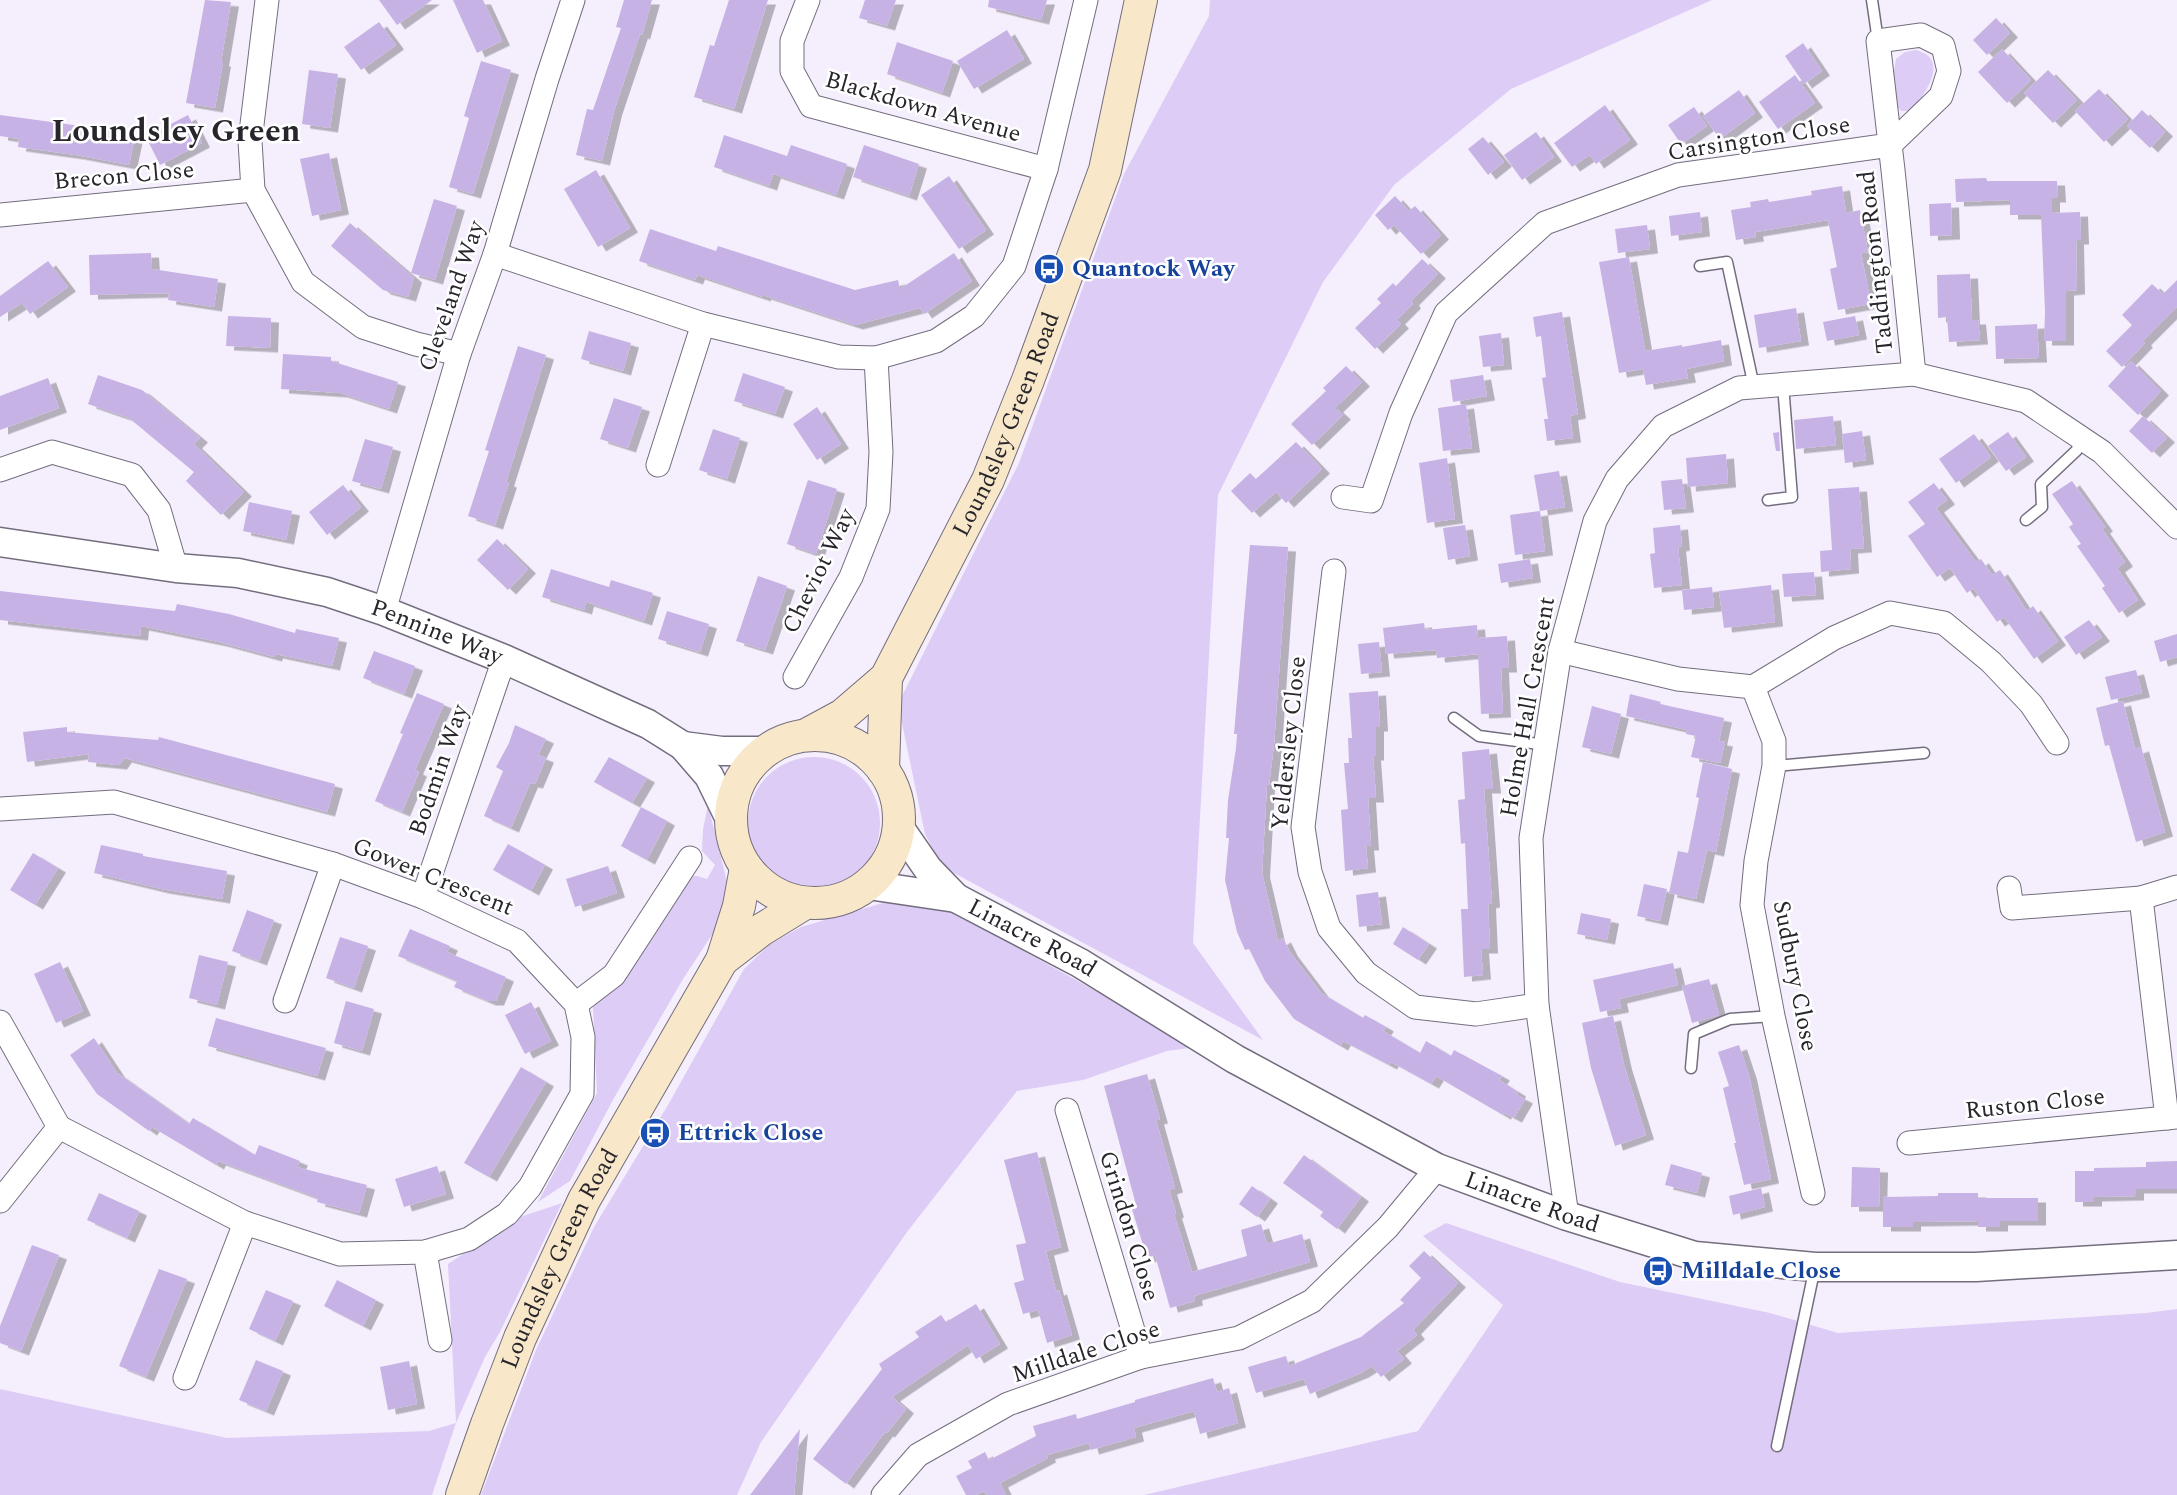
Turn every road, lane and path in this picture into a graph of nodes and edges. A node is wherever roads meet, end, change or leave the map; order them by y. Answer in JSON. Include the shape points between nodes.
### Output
{"nodes":[{"id":1,"x":267,"y":0,"type":"edge"},
{"id":2,"x":573,"y":0,"type":"edge"},
{"id":3,"x":808,"y":0,"type":"edge"},
{"id":4,"x":1086,"y":0,"type":"edge"},
{"id":5,"x":1142,"y":0,"type":"edge"},
{"id":6,"x":1872,"y":0,"type":"edge"},
{"id":7,"x":1878,"y":41,"type":"junction"},
{"id":8,"x":1890,"y":145,"type":"junction"},
{"id":9,"x":1046,"y":169,"type":"junction"},
{"id":10,"x":253,"y":190,"type":"junction"},
{"id":11,"x":0,"y":215,"type":"edge"},
{"id":12,"x":495,"y":254,"type":"junction"},
{"id":13,"x":1699,"y":266,"type":"dead end"},
{"id":14,"x":703,"y":324,"type":"junction"},
{"id":15,"x":458,"y":354,"type":"junction"},
{"id":16,"x":876,"y":358,"type":"junction"},
{"id":17,"x":1914,"y":374,"type":"junction"},
{"id":18,"x":1783,"y":384,"type":"junction"},
{"id":19,"x":1754,"y":387,"type":"junction"},
{"id":20,"x":2079,"y":435,"type":"junction"},
{"id":21,"x":658,"y":465,"type":"dead end"},
{"id":22,"x":0,"y":470,"type":"edge"},
{"id":23,"x":1343,"y":497,"type":"dead end"},
{"id":24,"x":1768,"y":500,"type":"dead end"},
{"id":25,"x":2026,"y":520,"type":"dead end"},
{"id":26,"x":2177,"y":527,"type":"edge"},
{"id":27,"x":0,"y":542,"type":"edge"},
{"id":28,"x":176,"y":568,"type":"junction"},
{"id":29,"x":1334,"y":571,"type":"dead end"},
{"id":30,"x":384,"y":611,"type":"junction"},
{"id":31,"x":1560,"y":652,"type":"junction"},
{"id":32,"x":504,"y":659,"type":"junction"},
{"id":33,"x":795,"y":677,"type":"dead end"},
{"id":34,"x":886,"y":678,"type":"junction"},
{"id":35,"x":1753,"y":687,"type":"junction"},
{"id":36,"x":1454,"y":718,"type":"dead end"},
{"id":37,"x":806,"y":735,"type":"junction"},
{"id":38,"x":2057,"y":743,"type":"dead end"},
{"id":39,"x":1546,"y":745,"type":"junction"},
{"id":40,"x":683,"y":746,"type":"junction"},
{"id":41,"x":764,"y":751,"type":"junction"},
{"id":42,"x":1924,"y":753,"type":"dead end"},
{"id":43,"x":1774,"y":766,"type":"junction"},
{"id":44,"x":883,"y":769,"type":"junction"},
{"id":45,"x":0,"y":809,"type":"edge"},
{"id":46,"x":730,"y":819,"type":"junction"},
{"id":47,"x":899,"y":827,"type":"junction"},
{"id":48,"x":690,"y":858,"type":"dead end"},
{"id":49,"x":332,"y":864,"type":"junction"},
{"id":50,"x":746,"y":868,"type":"junction"},
{"id":51,"x":867,"y":885,"type":"junction"},
{"id":52,"x":2177,"y":887,"type":"edge"},
{"id":53,"x":2009,"y":888,"type":"dead end"},
{"id":54,"x":423,"y":897,"type":"junction"},
{"id":55,"x":956,"y":898,"type":"junction"},
{"id":56,"x":2141,"y":898,"type":"junction"},
{"id":57,"x":805,"y":902,"type":"junction"},
{"id":58,"x":722,"y":960,"type":"junction"},
{"id":59,"x":285,"y":1001,"type":"dead end"},
{"id":60,"x":576,"y":1004,"type":"junction"},
{"id":61,"x":1538,"y":1005,"type":"junction"},
{"id":62,"x":1773,"y":1016,"type":"junction"},
{"id":63,"x":0,"y":1022,"type":"edge"},
{"id":64,"x":1691,"y":1068,"type":"dead end"},
{"id":65,"x":1067,"y":1110,"type":"dead end"},
{"id":66,"x":2172,"y":1117,"type":"edge"},
{"id":67,"x":59,"y":1127,"type":"junction"},
{"id":68,"x":1909,"y":1143,"type":"dead end"},
{"id":69,"x":1437,"y":1168,"type":"junction"},
{"id":70,"x":1813,"y":1193,"type":"dead end"},
{"id":71,"x":0,"y":1201,"type":"edge"},
{"id":72,"x":1567,"y":1216,"type":"junction"},
{"id":73,"x":245,"y":1223,"type":"junction"},
{"id":74,"x":425,"y":1252,"type":"junction"},
{"id":75,"x":2177,"y":1255,"type":"edge"},
{"id":76,"x":1815,"y":1268,"type":"junction"},
{"id":77,"x":440,"y":1340,"type":"dead end"},
{"id":78,"x":1142,"y":1357,"type":"junction"},
{"id":79,"x":185,"y":1378,"type":"dead end"},
{"id":80,"x":1777,"y":1446,"type":"dead end"},
{"id":81,"x":462,"y":1495,"type":"edge"},
{"id":82,"x":883,"y":1495,"type":"edge"}],
"edges":[{"from":1,"to":10,"type":"street","via":[[250,141]]},
{"from":2,"to":12,"type":"street","name":"Cleveland Way"},
{"from":3,"to":9,"type":"street","name":"Blackdown Avenue","via":[[792,41],[792,71],[811,106]]},
{"from":4,"to":9,"type":"street"},
{"from":5,"to":34,"type":"main road","name":"Loundsley Green Road","via":[[1105,170],[1028,380],[988,480]]},
{"from":6,"to":7,"type":"lane"},
{"from":7,"to":8,"type":"street","name":"Taddington Road"},
{"from":7,"to":8,"type":"street","name":"Taddington Road","via":[[1920,35],[1943,46],[1949,71],[1941,96]]},
{"from":8,"to":17,"type":"street","name":"Taddington Road"},
{"from":8,"to":23,"type":"street","name":"Carsington Close","via":[[1678,175],[1545,223],[1446,313],[1401,413],[1371,501]]},
{"from":9,"to":16,"type":"street","via":[[1014,266],[974,316],[936,341]]},
{"from":10,"to":11,"type":"street","name":"Brecon Close"},
{"from":10,"to":15,"type":"street","via":[[303,282],[363,327]]},
{"from":12,"to":14,"type":"street"},
{"from":12,"to":15,"type":"street","name":"Cleveland Way"},
{"from":13,"to":19,"type":"lane","via":[[1727,262]]},
{"from":14,"to":16,"type":"street","via":[[839,357]]},
{"from":14,"to":21,"type":"street"},
{"from":15,"to":30,"type":"street","name":"Cleveland Way"},
{"from":16,"to":33,"type":"street","name":"Cheviot Way","via":[[881,452],[878,509],[851,577]]},
{"from":17,"to":18,"type":"street","name":"Holme Hall Crescent"},
{"from":17,"to":20,"type":"street","name":"Holme Hall Crescent","via":[[2026,401]]},
{"from":18,"to":19,"type":"street","name":"Holme Hall Crescent"},
{"from":18,"to":24,"type":"lane","via":[[1792,497]]},
{"from":19,"to":31,"type":"street","name":"Holme Hall Crescent","via":[[1739,388],[1663,426],[1617,479],[1595,521]]},
{"from":20,"to":25,"type":"lane","via":[[2077,450],[2041,484],[2042,507]]},
{"from":20,"to":26,"type":"street","name":"Holme Hall Crescent"},
{"from":22,"to":28,"type":"street","via":[[52,452],[132,475],[159,510]]},
{"from":27,"to":28,"type":"street","name":"Pennine Way"},
{"from":28,"to":30,"type":"street","name":"Pennine Way","via":[[238,573],[327,592]]},
{"from":29,"to":61,"type":"street","name":"Yeldersley Close","via":[[1303,827],[1310,873],[1329,928],[1366,973],[1415,1007],[1476,1014]]},
{"from":30,"to":32,"type":"street","name":"Pennine Way"},
{"from":31,"to":35,"type":"street","via":[[1678,679]]},
{"from":31,"to":39,"type":"street","name":"Holme Hall Crescent"},
{"from":32,"to":40,"type":"street","name":"Pennine Way","via":[[648,724]]},
{"from":32,"to":54,"type":"street","name":"Bodmin Way"},
{"from":34,"to":37,"type":"main road","name":"Loundsley Green Road","via":[[843,715]]},
{"from":34,"to":44,"type":"main road","name":"Loundsley Green Road"},
{"from":35,"to":38,"type":"street","via":[[1834,638],[1890,613],[1944,623],[2031,704]]},
{"from":35,"to":43,"type":"street","name":"Sudbury Close","via":[[1774,741]]},
{"from":36,"to":39,"type":"lane","via":[[1479,736]]},
{"from":37,"to":41,"type":"main road"},
{"from":37,"to":44,"type":"main road","via":[[841,738]]},
{"from":39,"to":61,"type":"street","name":"Holme Hall Crescent","via":[[1531,838]]},
{"from":40,"to":41,"type":"street","name":"Pennine Way"},
{"from":40,"to":46,"type":"street","name":"Pennine Way","via":[[709,776]]},
{"from":41,"to":46,"type":"main road","via":[[736,788]]},
{"from":42,"to":43,"type":"lane"},
{"from":43,"to":62,"type":"street","name":"Sudbury Close","via":[[1752,905]]},
{"from":44,"to":47,"type":"main road","via":[[896,797]]},
{"from":45,"to":49,"type":"street","name":"Gower Crescent","via":[[114,802]]},
{"from":46,"to":50,"type":"main road","via":[[737,853]]},
{"from":47,"to":51,"type":"main road","via":[[892,853]]},
{"from":47,"to":55,"type":"street","name":"Linacre Road","via":[[928,869]]},
{"from":48,"to":60,"type":"street","via":[[614,975]]},
{"from":49,"to":54,"type":"street","name":"Gower Crescent"},
{"from":49,"to":59,"type":"street"},
{"from":50,"to":57,"type":"main road","via":[[772,892]]},
{"from":50,"to":58,"type":"main road","name":"Loundsley Green Road","via":[[740,906]]},
{"from":51,"to":55,"type":"street","name":"Linacre Road"},
{"from":51,"to":57,"type":"main road","via":[[838,900]]},
{"from":52,"to":56,"type":"street"},
{"from":53,"to":56,"type":"street","via":[[2012,908]]},
{"from":54,"to":60,"type":"street","name":"Gower Crescent","via":[[517,941]]},
{"from":55,"to":69,"type":"street","name":"Linacre Road","via":[[1080,963],[1235,1059]]},
{"from":56,"to":66,"type":"street","name":"Ruston Close"},
{"from":57,"to":58,"type":"main road","name":"Loundsley Green Road"},
{"from":58,"to":81,"type":"main road","name":"Loundsley Green Road","via":[[584,1200],[520,1338]]},
{"from":60,"to":74,"type":"street","via":[[583,1037],[582,1094],[530,1187],[507,1214],[469,1239]]},
{"from":61,"to":72,"type":"street","name":"Holme Hall Crescent"},
{"from":62,"to":64,"type":"lane","via":[[1730,1020],[1694,1034]]},
{"from":62,"to":70,"type":"street","name":"Sudbury Close"},
{"from":63,"to":67,"type":"street"},
{"from":65,"to":78,"type":"street","name":"Grindon Close"},
{"from":66,"to":68,"type":"street","name":"Ruston Close"},
{"from":67,"to":71,"type":"street"},
{"from":67,"to":73,"type":"street"},
{"from":69,"to":72,"type":"street","name":"Linacre Road"},
{"from":69,"to":78,"type":"street","name":"Milldale Close","via":[[1388,1227],[1312,1301],[1239,1338]]},
{"from":72,"to":76,"type":"street","name":"Linacre Road","via":[[1695,1256]]},
{"from":73,"to":74,"type":"street","via":[[340,1254]]},
{"from":73,"to":79,"type":"street"},
{"from":74,"to":77,"type":"street"},
{"from":75,"to":76,"type":"street","name":"Linacre Road","via":[[1976,1267]]},
{"from":76,"to":80,"type":"lane"},
{"from":78,"to":82,"type":"street","name":"Milldale Close","via":[[1008,1404],[918,1455]]}]}
